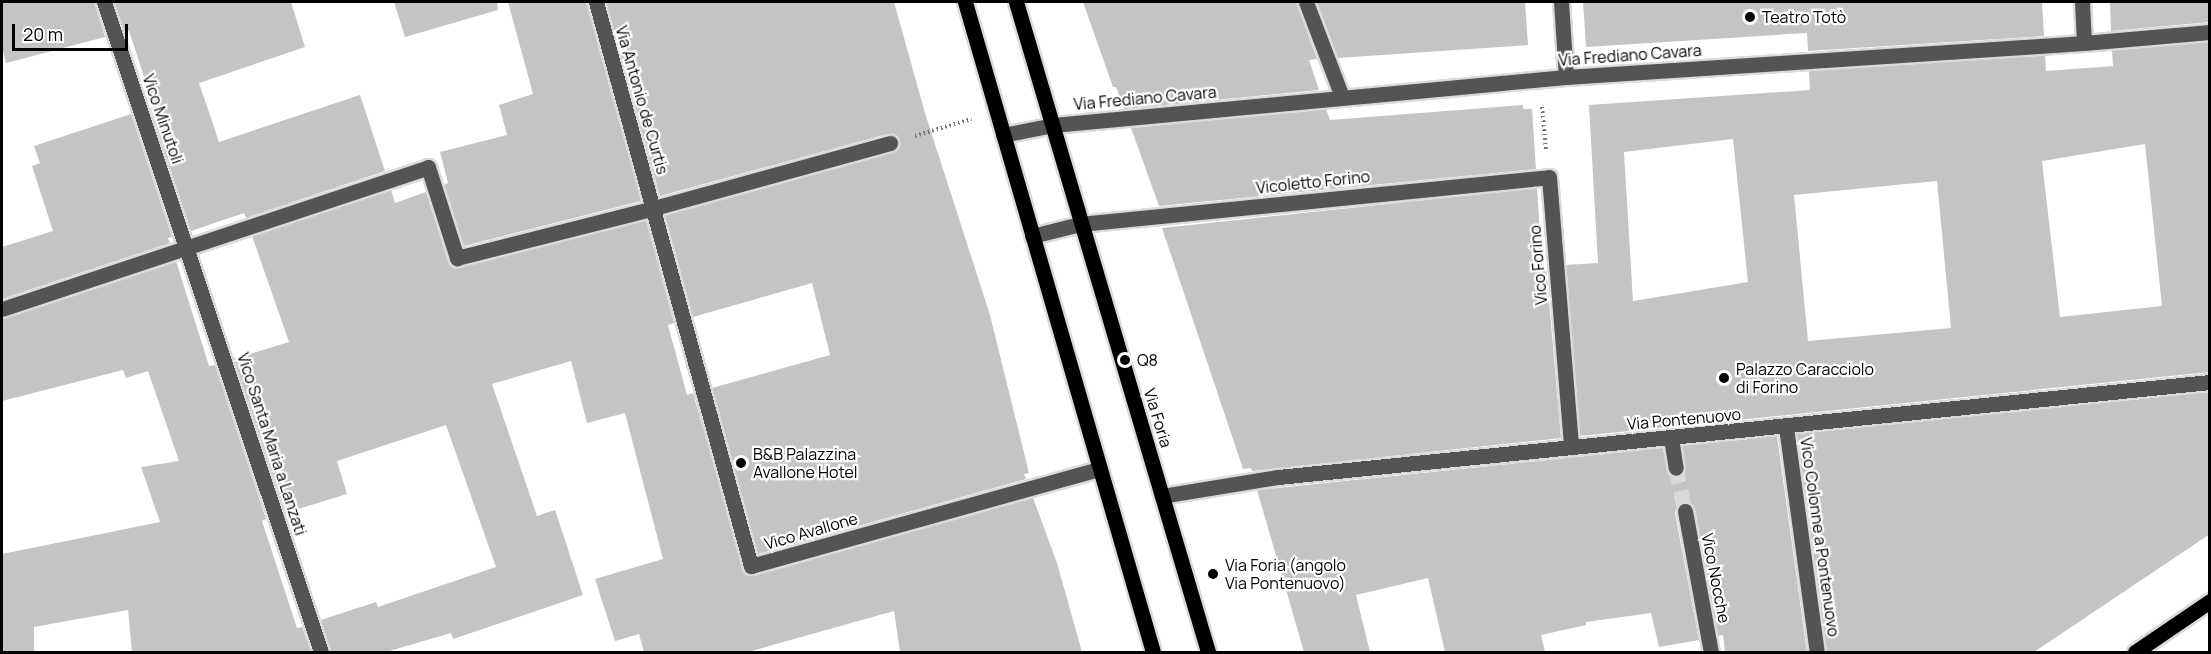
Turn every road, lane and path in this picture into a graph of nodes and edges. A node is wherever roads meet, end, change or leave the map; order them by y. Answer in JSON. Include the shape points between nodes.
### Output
{"nodes":[{"id":1,"x":104,"y":2,"type":"edge"},
{"id":2,"x":596,"y":2,"type":"edge"},
{"id":3,"x":965,"y":2,"type":"edge"},
{"id":4,"x":1016,"y":2,"type":"edge"},
{"id":5,"x":1306,"y":2,"type":"edge"},
{"id":6,"x":1560,"y":2,"type":"edge"},
{"id":7,"x":2082,"y":2,"type":"edge"},
{"id":8,"x":2210,"y":32,"type":"edge"},
{"id":9,"x":2084,"y":43,"type":"junction"},
{"id":10,"x":1566,"y":77,"type":"junction"},
{"id":11,"x":1538,"y":80,"type":"junction"},
{"id":12,"x":1342,"y":97,"type":"junction"},
{"id":13,"x":997,"y":111,"type":"junction"},
{"id":14,"x":1053,"y":125,"type":"junction"},
{"id":15,"x":1004,"y":135,"type":"junction"},
{"id":16,"x":890,"y":143,"type":"joint"},
{"id":17,"x":1549,"y":177,"type":"junction"},
{"id":18,"x":654,"y":208,"type":"junction"},
{"id":19,"x":1080,"y":224,"type":"junction"},
{"id":20,"x":1032,"y":236,"type":"junction"},
{"id":21,"x":188,"y":248,"type":"junction"},
{"id":22,"x":2,"y":309,"type":"edge"},
{"id":23,"x":2210,"y":382,"type":"edge"},
{"id":24,"x":1786,"y":427,"type":"junction"},
{"id":25,"x":1671,"y":438,"type":"junction"},
{"id":26,"x":1571,"y":447,"type":"junction"},
{"id":27,"x":1676,"y":468,"type":"tunnel mouth"},
{"id":28,"x":1100,"y":469,"type":"junction"},
{"id":29,"x":1162,"y":496,"type":"junction"},
{"id":30,"x":1684,"y":511,"type":"tunnel mouth"},
{"id":31,"x":2210,"y":601,"type":"edge"},
{"id":32,"x":321,"y":652,"type":"edge"},
{"id":33,"x":1153,"y":652,"type":"edge"},
{"id":34,"x":1208,"y":652,"type":"edge"},
{"id":35,"x":1712,"y":652,"type":"edge"},
{"id":36,"x":1817,"y":652,"type":"edge"},
{"id":37,"x":2135,"y":652,"type":"edge"}],
"edges":[{"from":1,"to":21,"type":"street","name":"Vico Minutoli"},
{"from":2,"to":18,"type":"street","name":"Via Antonio de Curtis"},
{"from":3,"to":13,"type":"main road"},
{"from":4,"to":14,"type":"main road","name":"Via Foria"},
{"from":5,"to":12,"type":"street"},
{"from":6,"to":10,"type":"street"},
{"from":7,"to":9,"type":"street"},
{"from":8,"to":9,"type":"street","name":"Via Frediano Cavara"},
{"from":9,"to":10,"type":"street","name":"Via Frediano Cavara"},
{"from":10,"to":11,"type":"street","name":"Via Frediano Cavara"},
{"from":11,"to":12,"type":"street","name":"Via Frediano Cavara"},
{"from":11,"to":17,"type":"path"},
{"from":12,"to":14,"type":"street","name":"Via Frediano Cavara"},
{"from":13,"to":15,"type":"main road"},
{"from":13,"to":16,"type":"path"},
{"from":14,"to":15,"type":"street"},
{"from":14,"to":19,"type":"main road","name":"Via Foria"},
{"from":15,"to":20,"type":"main road"},
{"from":16,"to":18,"type":"street"},
{"from":17,"to":19,"type":"street","name":"Vicoletto Forino"},
{"from":17,"to":26,"type":"street","name":"Vico Forino"},
{"from":18,"to":21,"type":"street","via":[[457,258],[428,166]]},
{"from":18,"to":28,"type":"street","name":"Vico Avallone","via":[[751,566]]},
{"from":19,"to":20,"type":"street","name":"Vicoletto Forino"},
{"from":19,"to":29,"type":"main road","name":"Via Foria"},
{"from":20,"to":28,"type":"main road"},
{"from":21,"to":22,"type":"street"},
{"from":21,"to":32,"type":"street","name":"Vico Santa Maria a Lanzati"},
{"from":23,"to":24,"type":"street","name":"Via Pontenuovo"},
{"from":24,"to":25,"type":"street","name":"Via Pontenuovo"},
{"from":24,"to":36,"type":"street","name":"Vico Colonne a Pontenuovo"},
{"from":25,"to":26,"type":"street","name":"Via Pontenuovo"},
{"from":25,"to":27,"type":"street"},
{"from":26,"to":29,"type":"street","name":"Via Pontenuovo","via":[[1278,477]]},
{"from":28,"to":33,"type":"main road"},
{"from":29,"to":34,"type":"main road","name":"Via Foria"},
{"from":30,"to":35,"type":"street","name":"Vico Nocche"},
{"from":31,"to":37,"type":"main road"}]}
